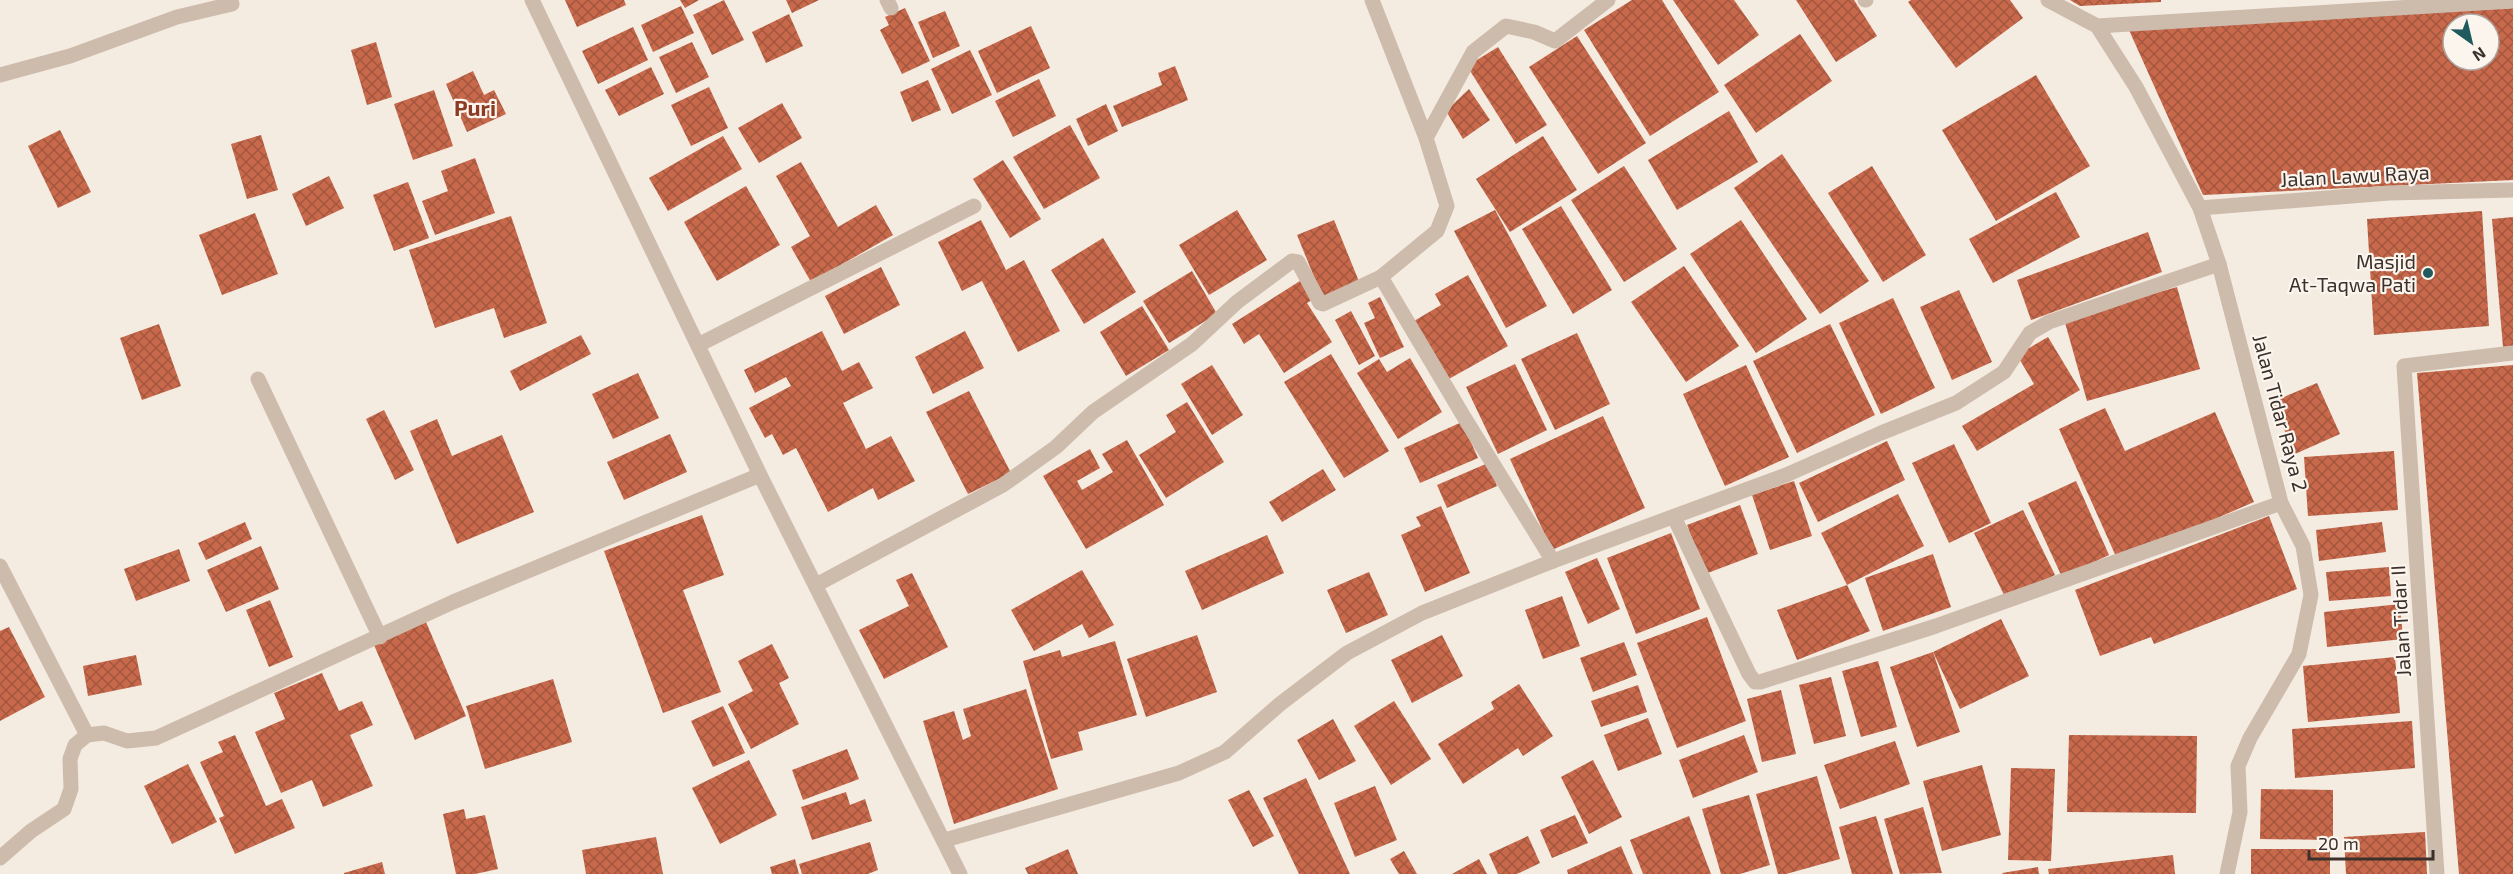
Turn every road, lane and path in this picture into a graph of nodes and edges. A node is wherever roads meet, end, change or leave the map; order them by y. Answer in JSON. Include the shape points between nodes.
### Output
{"nodes":[{"id":1,"x":230,"y":0,"type":"edge"},
{"id":2,"x":532,"y":0,"type":"edge"},
{"id":3,"x":1372,"y":0,"type":"edge"},
{"id":4,"x":1608,"y":0,"type":"edge"},
{"id":5,"x":2048,"y":0,"type":"edge"},
{"id":6,"x":2513,"y":1,"type":"edge"},
{"id":7,"x":2097,"y":26,"type":"junction"},
{"id":8,"x":0,"y":75,"type":"edge"},
{"id":9,"x":1426,"y":138,"type":"junction"},
{"id":10,"x":2513,"y":190,"type":"edge"},
{"id":11,"x":974,"y":206,"type":"dead end"},
{"id":12,"x":2200,"y":208,"type":"junction"},
{"id":13,"x":2219,"y":264,"type":"junction"},
{"id":14,"x":1381,"y":277,"type":"junction"},
{"id":15,"x":698,"y":345,"type":"junction"},
{"id":16,"x":2513,"y":353,"type":"edge"},
{"id":17,"x":258,"y":379,"type":"dead end"},
{"id":18,"x":760,"y":475,"type":"junction"},
{"id":19,"x":2281,"y":503,"type":"junction"},
{"id":20,"x":1674,"y":517,"type":"junction"},
{"id":21,"x":1553,"y":561,"type":"junction"},
{"id":22,"x":0,"y":566,"type":"edge"},
{"id":23,"x":816,"y":585,"type":"junction"},
{"id":24,"x":380,"y":637,"type":"junction"},
{"id":25,"x":87,"y":735,"type":"junction"},
{"id":26,"x":945,"y":840,"type":"junction"},
{"id":27,"x":0,"y":858,"type":"edge"},
{"id":28,"x":960,"y":874,"type":"edge"},
{"id":29,"x":2227,"y":874,"type":"edge"},
{"id":30,"x":2437,"y":874,"type":"edge"}],
"edges":[{"from":1,"to":8,"type":"street","via":[[232,4],[177,17],[70,56]]},
{"from":2,"to":15,"type":"street"},
{"from":3,"to":9,"type":"street"},
{"from":4,"to":9,"type":"street","via":[[1555,41],[1506,26],[1473,52]]},
{"from":5,"to":7,"type":"street","name":"Jalan Tidar Raya 2"},
{"from":6,"to":7,"type":"street"},
{"from":7,"to":12,"type":"street","name":"Jalan Tidar Raya 2","via":[[2136,87]]},
{"from":9,"to":14,"type":"street","via":[[1447,206],[1437,231]]},
{"from":10,"to":12,"type":"street","name":"Jalan Lawu Raya","via":[[2389,193]]},
{"from":11,"to":15,"type":"street"},
{"from":12,"to":13,"type":"street","name":"Jalan Tidar Raya 2"},
{"from":13,"to":19,"type":"street","name":"Jalan Tidar Raya 2"},
{"from":13,"to":20,"type":"street","via":[[2049,322],[2030,333],[2004,372],[1956,403],[1786,476]]},
{"from":14,"to":21,"type":"street"},
{"from":14,"to":23,"type":"street","via":[[1323,304],[1298,262],[1292,261],[1237,302],[1192,344],[1093,411],[1056,447],[1003,485]]},
{"from":15,"to":18,"type":"street"},
{"from":16,"to":30,"type":"street","name":"Jalan Tidar II","via":[[2404,366]]},
{"from":17,"to":24,"type":"street"},
{"from":18,"to":23,"type":"street"},
{"from":18,"to":24,"type":"street","via":[[453,602]]},
{"from":19,"to":20,"type":"street","via":[[1947,622],[1760,682],[1749,674]]},
{"from":19,"to":29,"type":"street","name":"Jalan Tidar Raya 2","via":[[2303,546],[2311,595],[2300,654],[2250,738],[2238,766],[2240,812]]},
{"from":20,"to":21,"type":"street"},
{"from":21,"to":26,"type":"street","via":[[1422,613],[1347,653],[1225,752],[1179,773]]},
{"from":22,"to":25,"type":"street"},
{"from":23,"to":26,"type":"street"},
{"from":24,"to":25,"type":"street","via":[[156,738],[127,741],[104,733]]},
{"from":25,"to":27,"type":"street","via":[[75,745],[70,759],[71,789],[64,809]]},
{"from":26,"to":28,"type":"street"}]}
